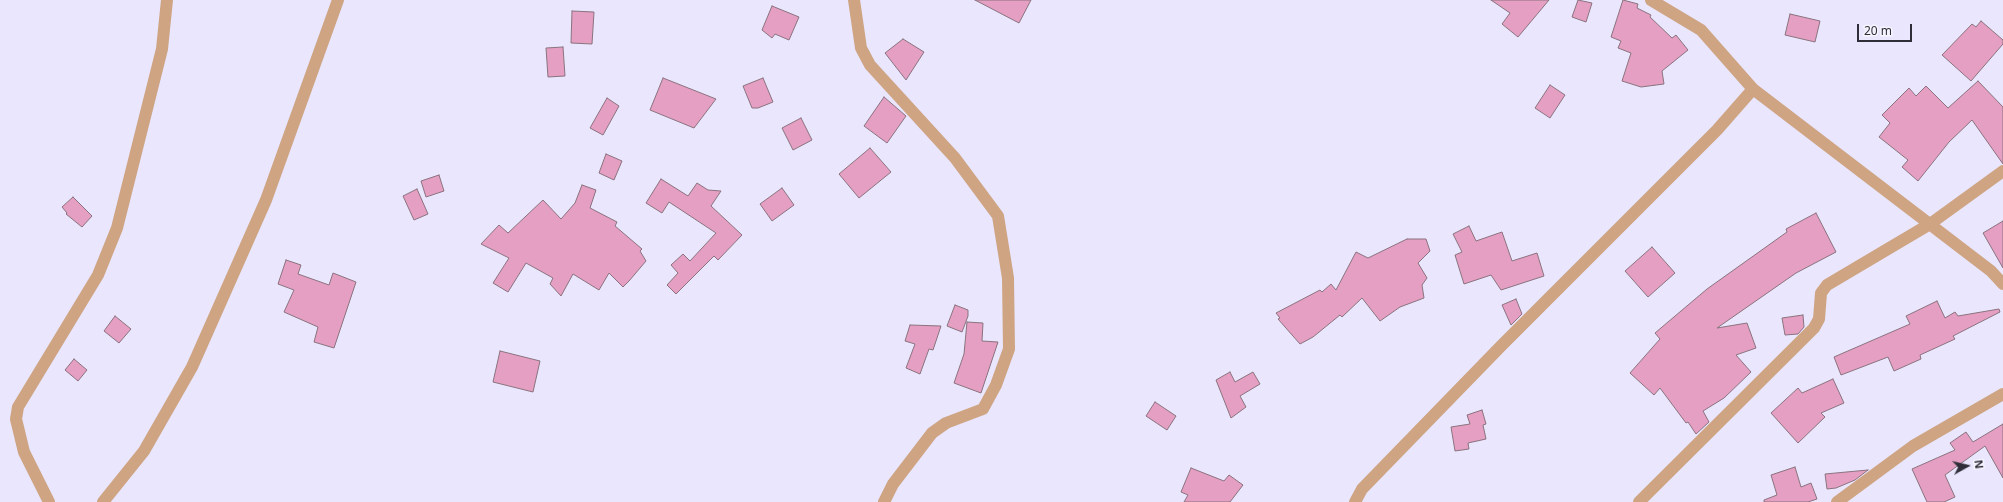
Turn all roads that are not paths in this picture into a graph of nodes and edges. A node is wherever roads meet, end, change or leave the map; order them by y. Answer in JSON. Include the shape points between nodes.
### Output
{"nodes":[{"id":1,"x":167,"y":0,"type":"edge"},
{"id":2,"x":338,"y":0,"type":"edge"},
{"id":3,"x":854,"y":0,"type":"edge"},
{"id":4,"x":1651,"y":0,"type":"edge"},
{"id":5,"x":1753,"y":89,"type":"junction"},
{"id":6,"x":2003,"y":171,"type":"edge"},
{"id":7,"x":1930,"y":224,"type":"junction"},
{"id":8,"x":2003,"y":284,"type":"edge"},
{"id":9,"x":2003,"y":394,"type":"edge"},
{"id":10,"x":49,"y":502,"type":"edge"},
{"id":11,"x":103,"y":502,"type":"edge"},
{"id":12,"x":884,"y":502,"type":"edge"},
{"id":13,"x":1355,"y":502,"type":"edge"},
{"id":14,"x":1639,"y":502,"type":"edge"},
{"id":15,"x":1837,"y":502,"type":"edge"}],
"edges":[{"from":1,"to":10,"type":"street","via":[[162,49],[117,228],[98,275],[18,407],[16,419],[24,452]]},
{"from":2,"to":11,"type":"street","via":[[266,200],[192,368],[144,450]]},
{"from":3,"to":12,"type":"street","via":[[861,48],[870,65],[955,158],[998,216],[1008,278],[1010,349],[996,386],[983,409],[946,423],[932,433],[893,484]]},
{"from":4,"to":5,"type":"street","via":[[1701,30]]},
{"from":5,"to":7,"type":"street"},
{"from":5,"to":13,"type":"street","via":[[1717,130],[1362,489]]},
{"from":6,"to":7,"type":"street"},
{"from":7,"to":8,"type":"street","via":[[1991,271]]},
{"from":7,"to":14,"type":"street","via":[[1827,285],[1821,293],[1819,319],[1814,328]]},
{"from":9,"to":15,"type":"street","via":[[1913,446]]}]}
